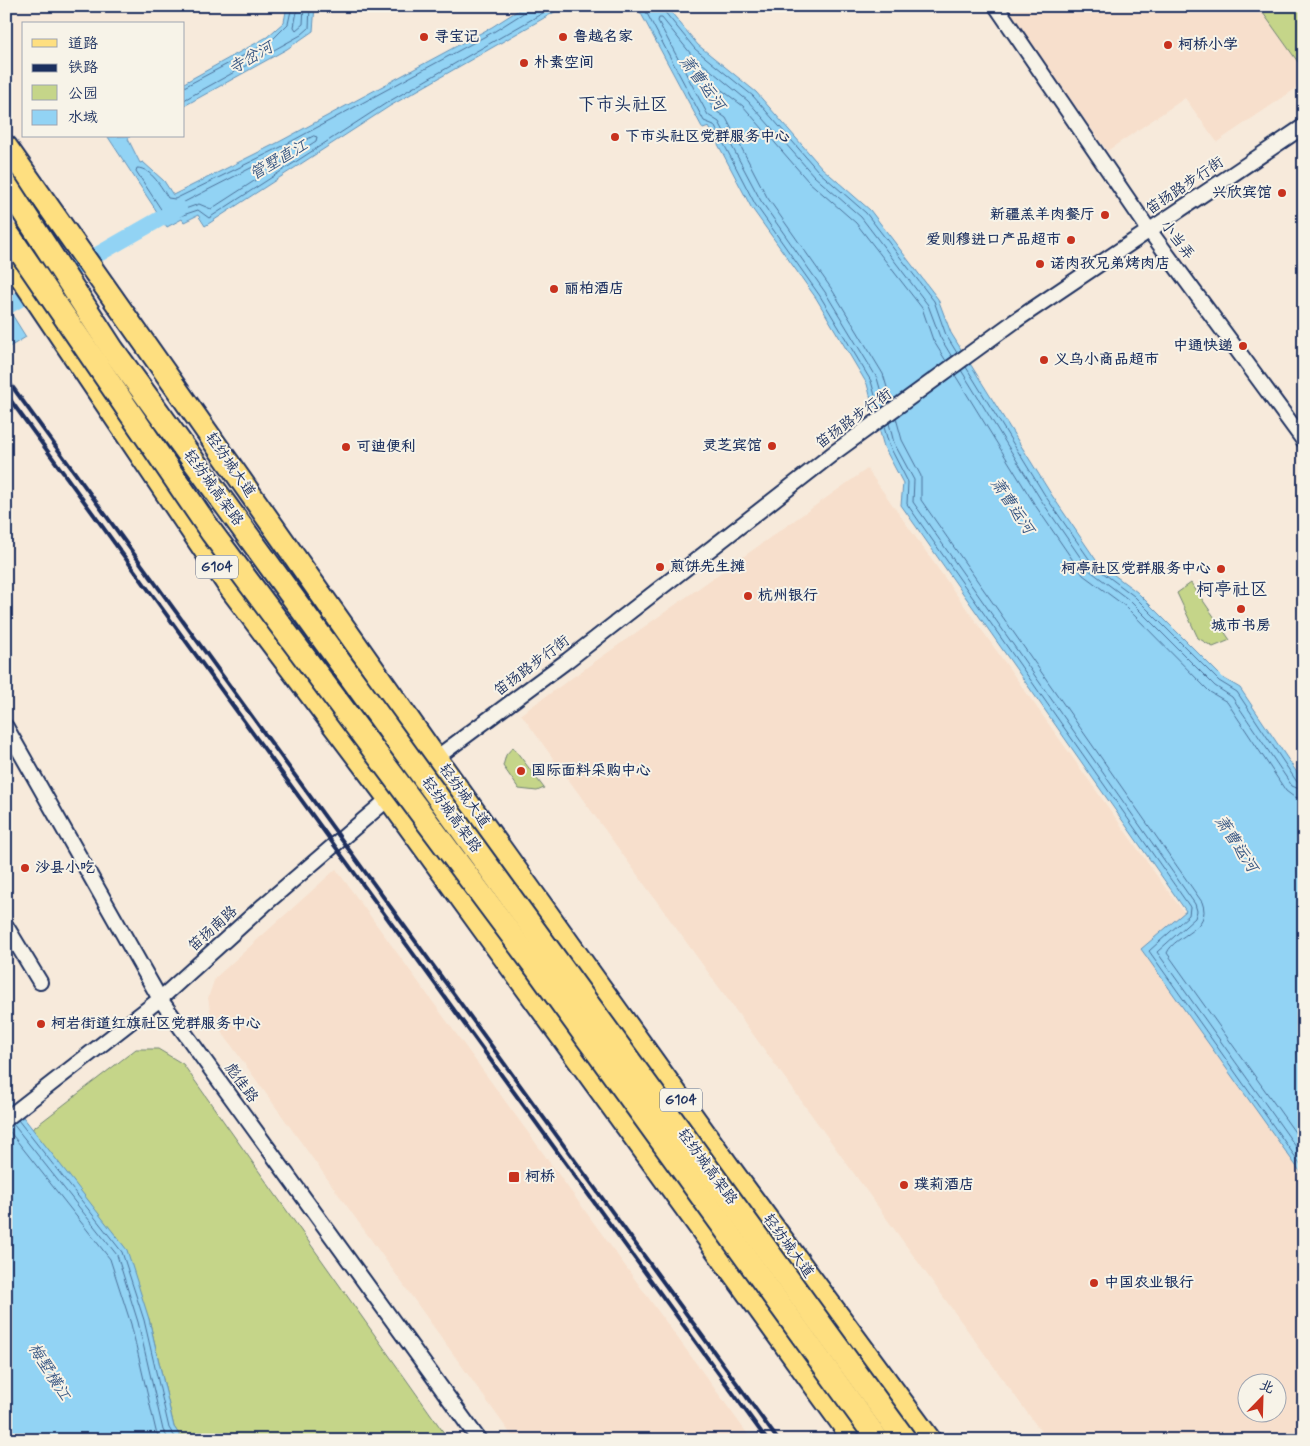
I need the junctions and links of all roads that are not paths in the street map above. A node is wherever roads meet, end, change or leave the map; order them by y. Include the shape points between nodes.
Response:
1 (996, 6) edge
2 (1304, 126) edge
3 (6, 146) edge
4 (6, 185) edge
5 (1149, 230) junction
6 (6, 231) edge
7 (6, 255) edge
8 (1304, 441) edge
9 (6, 727) edge
10 (436, 758) junction
11 (390, 799) junction
12 (6, 926) edge
13 (40, 982) dead end
14 (160, 999) junction
15 (6, 1119) edge
16 (479, 1440) edge
17 (854, 1440) edge
18 (878, 1440) edge
19 (906, 1440) edge
20 (930, 1440) edge

1 - 5 street, 小当弄
2 - 5 street, 笛扬路步行街
3 - 10 main road, 轻纺城大道 / G104
4 - 19 highway, 轻纺城高架路, bridge via 112,350
5 - 8 street, 小当弄
5 - 10 street, 笛扬路步行街 via 1015,321 835,452 568,660
6 - 18 highway, 轻纺城高架路, bridge via 212,533 537,970
7 - 11 main road, G104 via 230,588
9 - 14 street, 彪佳路
10 - 11 street, 笛扬南路
10 - 20 main road, 轻纺城大道 / G104 via 729,1167
11 - 14 street, 笛扬南路 via 264,905
11 - 17 main road, G104
12 - 13 street
14 - 15 street, 笛扬南路
14 - 16 street, 彪佳路

